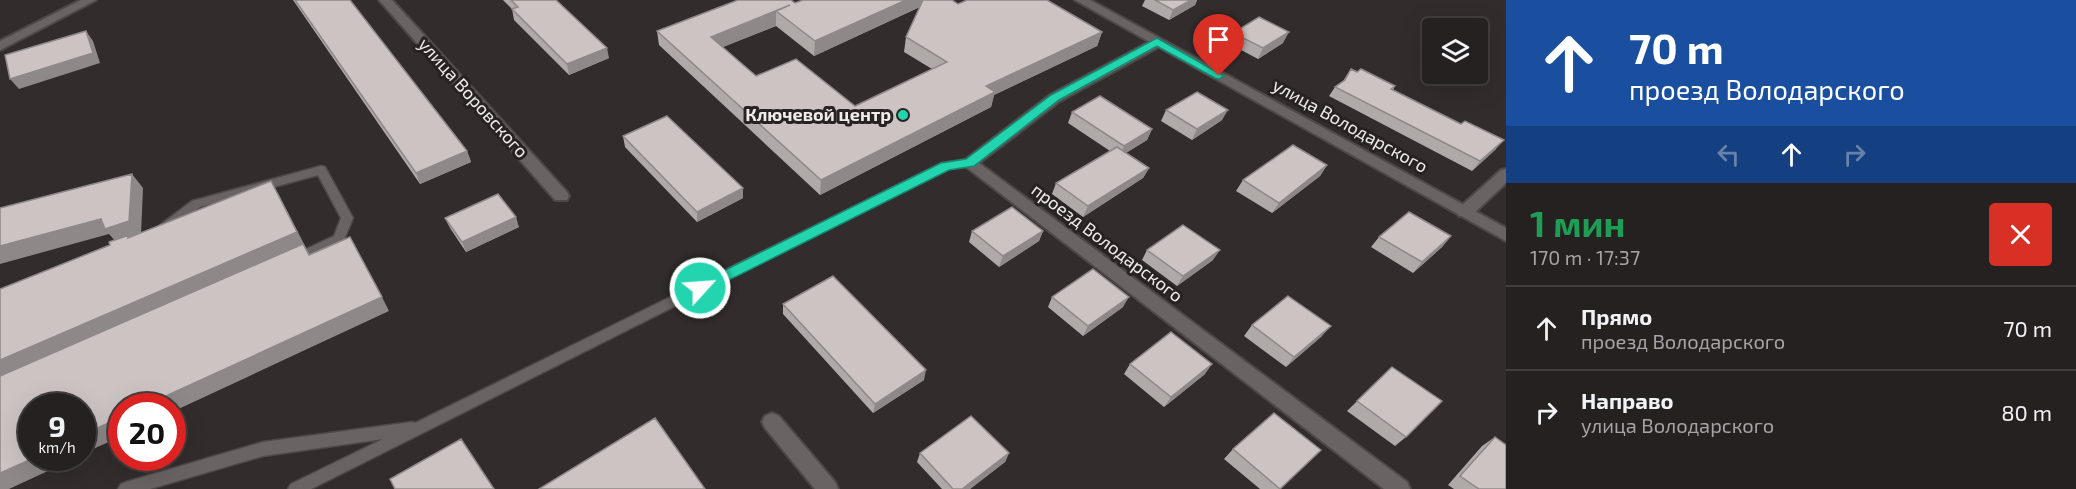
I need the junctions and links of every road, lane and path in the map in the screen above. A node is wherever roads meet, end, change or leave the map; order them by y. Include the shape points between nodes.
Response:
1 (90, 0) edge
2 (385, 0) edge
3 (1081, 0) edge
4 (1157, 42) junction
5 (0, 46) edge
6 (969, 163) junction
7 (1506, 174) edge
8 (561, 196) dead end
9 (1465, 212) junction
10 (1506, 235) edge
11 (148, 238) edge
12 (285, 263) edge
13 (772, 423) dead end
14 (422, 426) junction
15 (126, 489) edge
16 (297, 489) edge
17 (828, 489) edge
18 (1400, 489) edge

1 - 5 street
2 - 8 street, улица Воровского
3 - 4 street, улица Володарского
4 - 6 street via 1055,98
4 - 9 street, улица Володарского
6 - 14 lane via 946,166
6 - 18 street, проезд Володарского
7 - 9 street
9 - 10 street, улица Володарского
11 - 12 lane via 196,204 321,170 347,218 339,239
13 - 17 street
14 - 15 lane via 263,449
14 - 16 lane

